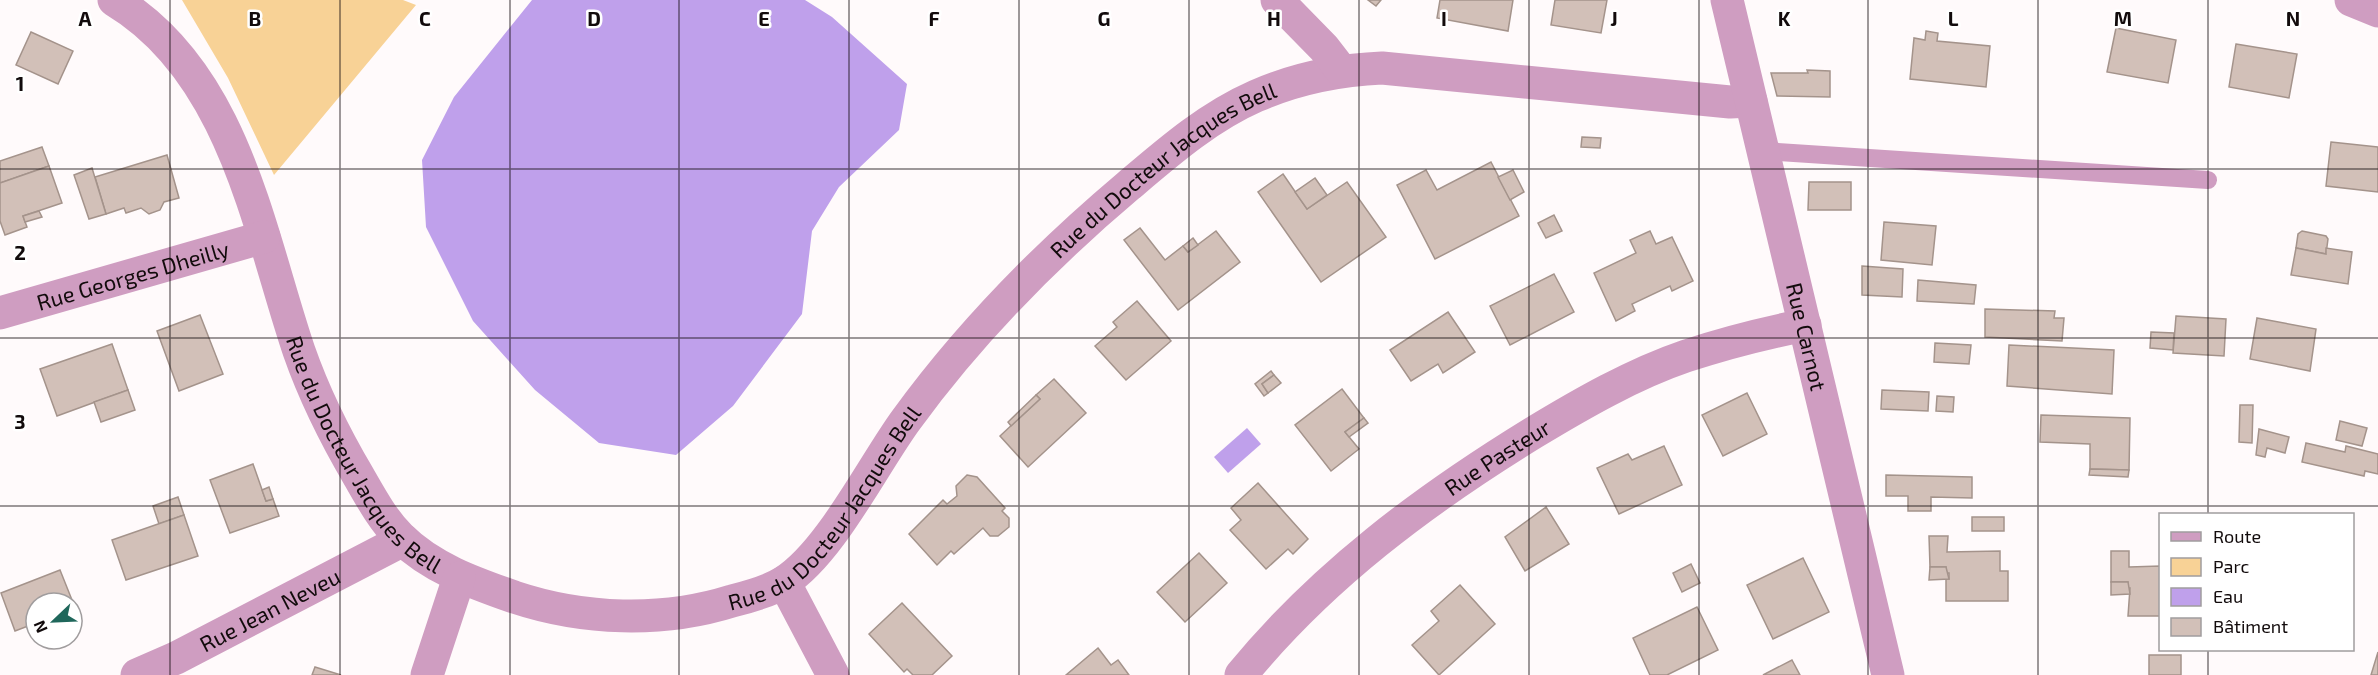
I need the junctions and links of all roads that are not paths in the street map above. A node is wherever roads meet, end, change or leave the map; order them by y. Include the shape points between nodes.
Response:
1 (114, 0) edge
2 (1277, 0) edge
3 (1727, 0) edge
4 (2351, 0) edge
5 (2378, 11) edge
6 (1341, 70) junction
7 (1751, 101) junction
8 (1763, 151) junction
9 (2208, 180) dead end
10 (264, 237) junction
11 (0, 313) edge
12 (1805, 325) junction
13 (403, 540) junction
14 (459, 578) junction
15 (784, 582) junction
16 (137, 675) edge
17 (427, 675) edge
18 (833, 675) edge
19 (1241, 675) edge
20 (1888, 675) edge

1 - 10 street, Rue du Docteur Jacques Bell via 180,57 206,93 229,141
2 - 6 street
3 - 7 street, Rue Carnot
4 - 5 street
6 - 7 street, Rue du Docteur Jacques Bell via 1382,68
6 - 15 street, Rue du Docteur Jacques Bell via 1255,96 1220,115 1179,143 1068,237 1007,297 943,369 823,545
7 - 8 street, Rue Carnot
8 - 9 lane
8 - 12 street, Rue Carnot
10 - 11 street, Rue Georges Dheilly
10 - 13 street, Rue du Docteur Jacques Bell via 300,356 341,447 379,512
12 - 19 street, Rue Pasteur via 1685,356 1563,415 1501,453 1418,508 1344,568 1277,631
12 - 20 street, Rue Carnot
13 - 14 street, Rue du Docteur Jacques Bell
13 - 16 street, Rue Jean Neveu
14 - 15 street, Rue du Docteur Jacques Bell via 544,607 614,616 669,615 730,602
14 - 17 street
15 - 18 street

